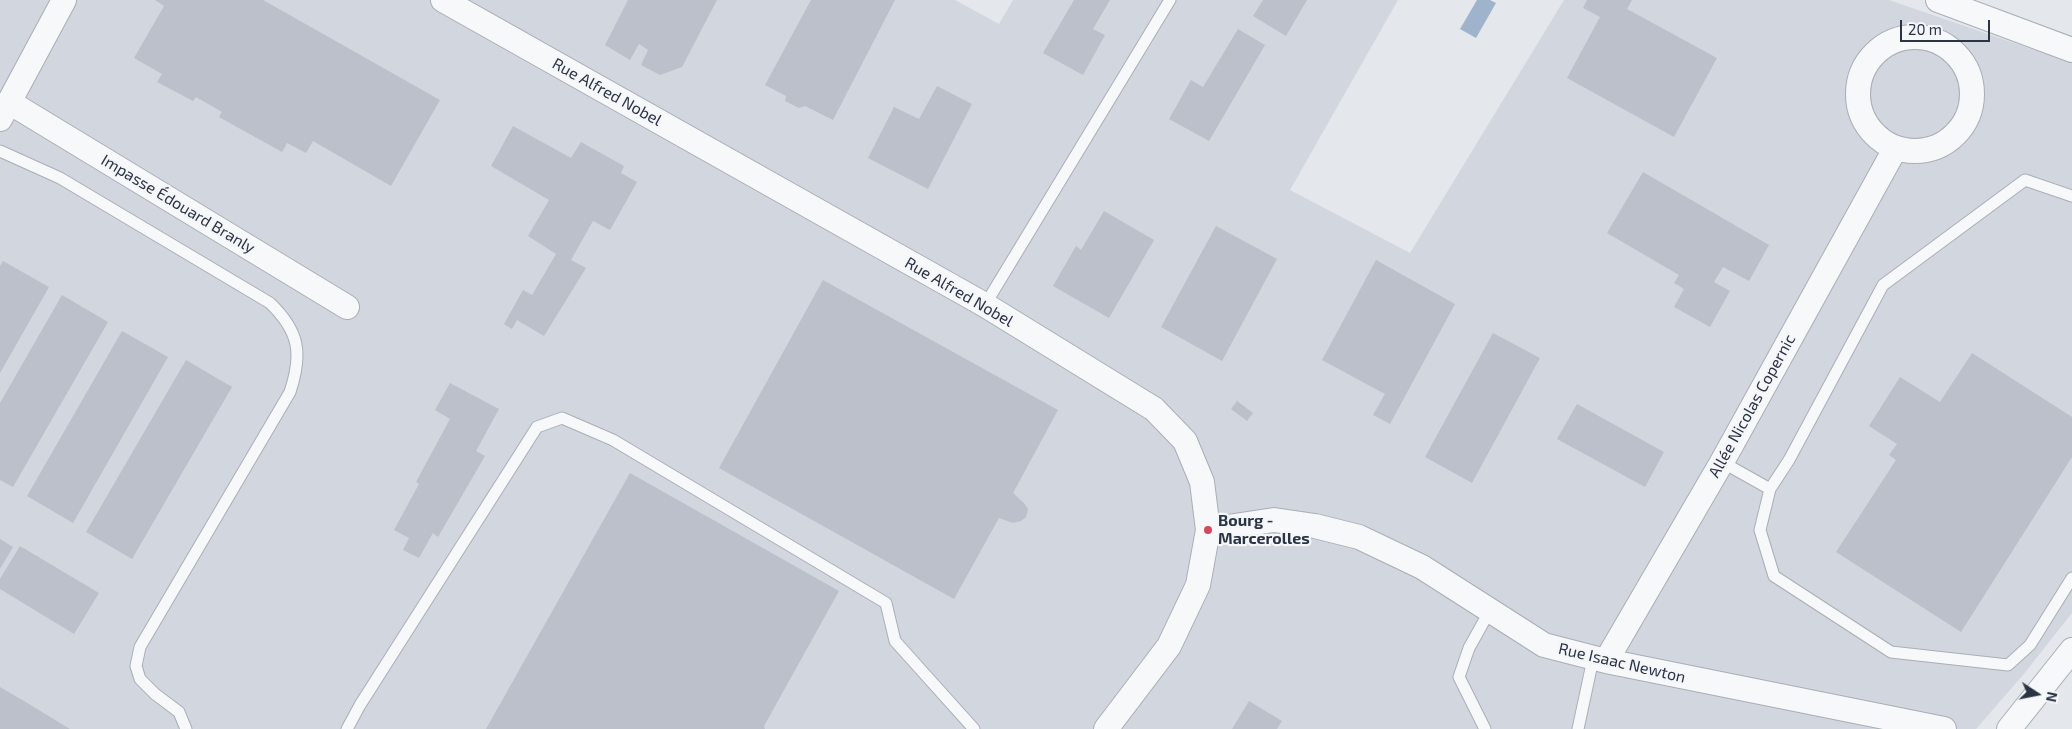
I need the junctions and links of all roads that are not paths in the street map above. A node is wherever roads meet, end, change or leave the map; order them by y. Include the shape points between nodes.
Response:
1 (64, 0) edge
2 (443, 0) edge
3 (1170, 0) edge
4 (1938, 0) edge
5 (2072, 50) edge
6 (5, 111) edge
7 (1895, 149) junction
8 (0, 151) edge
9 (2072, 196) edge
10 (347, 306) dead end
11 (985, 306) junction
12 (1722, 462) junction
13 (1770, 489) junction
14 (1208, 530) junction
15 (2072, 578) edge
16 (1489, 612) junction
17 (2072, 650) edge
18 (1599, 660) junction
19 (186, 729) edge
20 (346, 729) edge
21 (974, 729) edge
22 (1106, 729) edge
23 (1485, 729) edge
24 (1578, 729) edge
25 (1944, 729) edge
26 (2009, 729) edge

1 - 6 street
2 - 11 street, Rue Alfred Nobel
3 - 11 lane
4 - 5 street
6 - 10 street, Impasse Édouard Branly
7 - 7 street via 1931,150 1948,142 1961,130 1969,114 1973,96 1971,78 1963,62 1950,48 1933,39 1914,36 1894,40 1877,51 1864,66 1858,86 1858,105 1866,124 1878,139
7 - 12 street, Allée Nicolas Copernic
8 - 19 lane via 60,178 270,303 285,318 294,334 298,358 290,392 140,647 136,666 140,678 179,712
9 - 13 lane via 2025,180 1884,285
11 - 14 street, Rue Alfred Nobel via 1154,409 1185,441 1202,482
12 - 13 lane
12 - 18 street, Allée Nicolas Copernic
13 - 15 lane via 1760,530 1774,576 1891,652 2008,665 2030,644
14 - 16 street, Rue Isaac Newton via 1274,520 1359,537 1422,567
14 - 22 street, Rue Alfred Nobel via 1198,585 1169,646
16 - 18 street, Rue Isaac Newton via 1544,645
16 - 23 lane via 1469,648 1459,677
17 - 26 street
18 - 24 lane
18 - 25 street, Rue Isaac Newton
20 - 21 lane via 537,427 562,418 613,440 886,603 895,641

